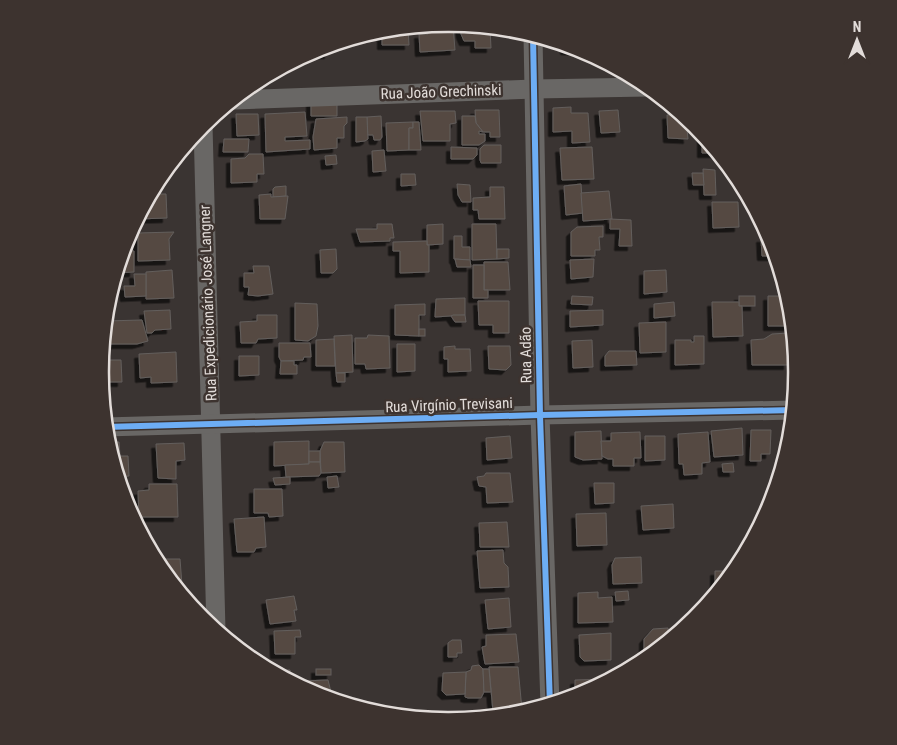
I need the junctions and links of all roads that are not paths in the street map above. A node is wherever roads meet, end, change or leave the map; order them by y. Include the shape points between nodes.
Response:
1 (533, 43) edge
2 (633, 87) edge
3 (534, 89) junction
4 (247, 100) edge
5 (203, 137) edge
6 (787, 410) edge
7 (540, 415) junction
8 (211, 424) junction
9 (113, 427) edge
10 (216, 620) edge
11 (550, 697) edge

1 - 3 street, Rua Adão
2 - 3 street, Rua João Grechinski
3 - 4 street, Rua João Grechinski
3 - 7 street, Rua Adão
5 - 8 street, Rua Expedicionário José Langner
6 - 7 street, Rua Virgínio Trevisani
7 - 8 street, Rua Virgínio Trevisani
7 - 11 street, Rua Adão
8 - 9 street, Rua Virgínio Trevisani
8 - 10 street, Rua Expedicionário José Langner

